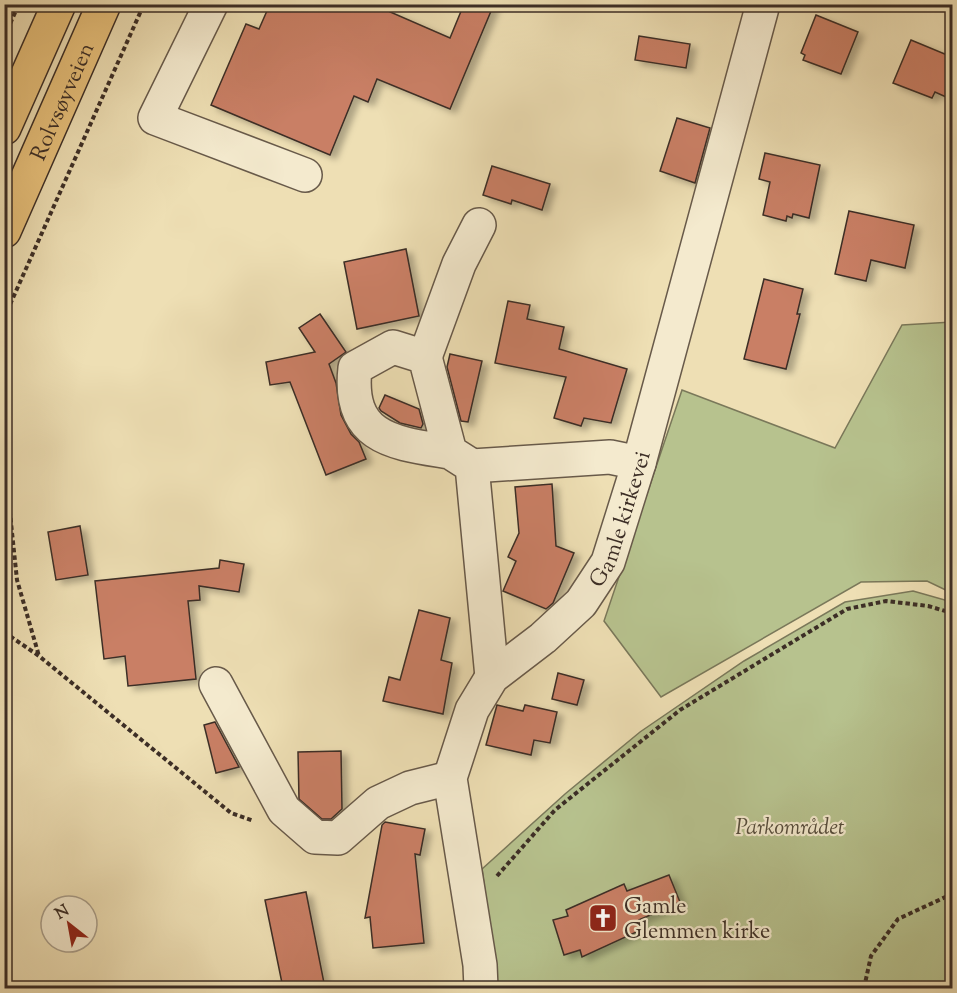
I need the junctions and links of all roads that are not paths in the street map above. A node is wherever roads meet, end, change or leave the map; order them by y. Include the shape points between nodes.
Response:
1 (59, 4) edge
2 (104, 4) edge
3 (211, 4) edge
4 (763, 4) edge
5 (4, 128) edge
6 (305, 175) dead end
7 (479, 225) dead end
8 (4, 231) edge
9 (425, 357) junction
10 (461, 459) junction
11 (639, 463) junction
12 (492, 677) junction
13 (216, 684) dead end
14 (450, 778) junction
15 (481, 988) edge

1 - 5 main road, Rolvsøyveien
2 - 8 main road, Rolvsøyveien
3 - 6 street via 155,118
4 - 11 street, Gamle kirkevei
7 - 9 street via 459,264
9 - 10 street
9 - 10 street via 393,347 356,368 353,387 365,425 392,442
10 - 11 street via 610,457
10 - 12 street
11 - 12 street, Gamle kirkevei via 608,562 581,603
12 - 14 street, Gamle kirkevei via 472,710
13 - 14 street via 284,810 315,837 338,838 378,803 410,788
14 - 15 street, Gamle kirkevei

